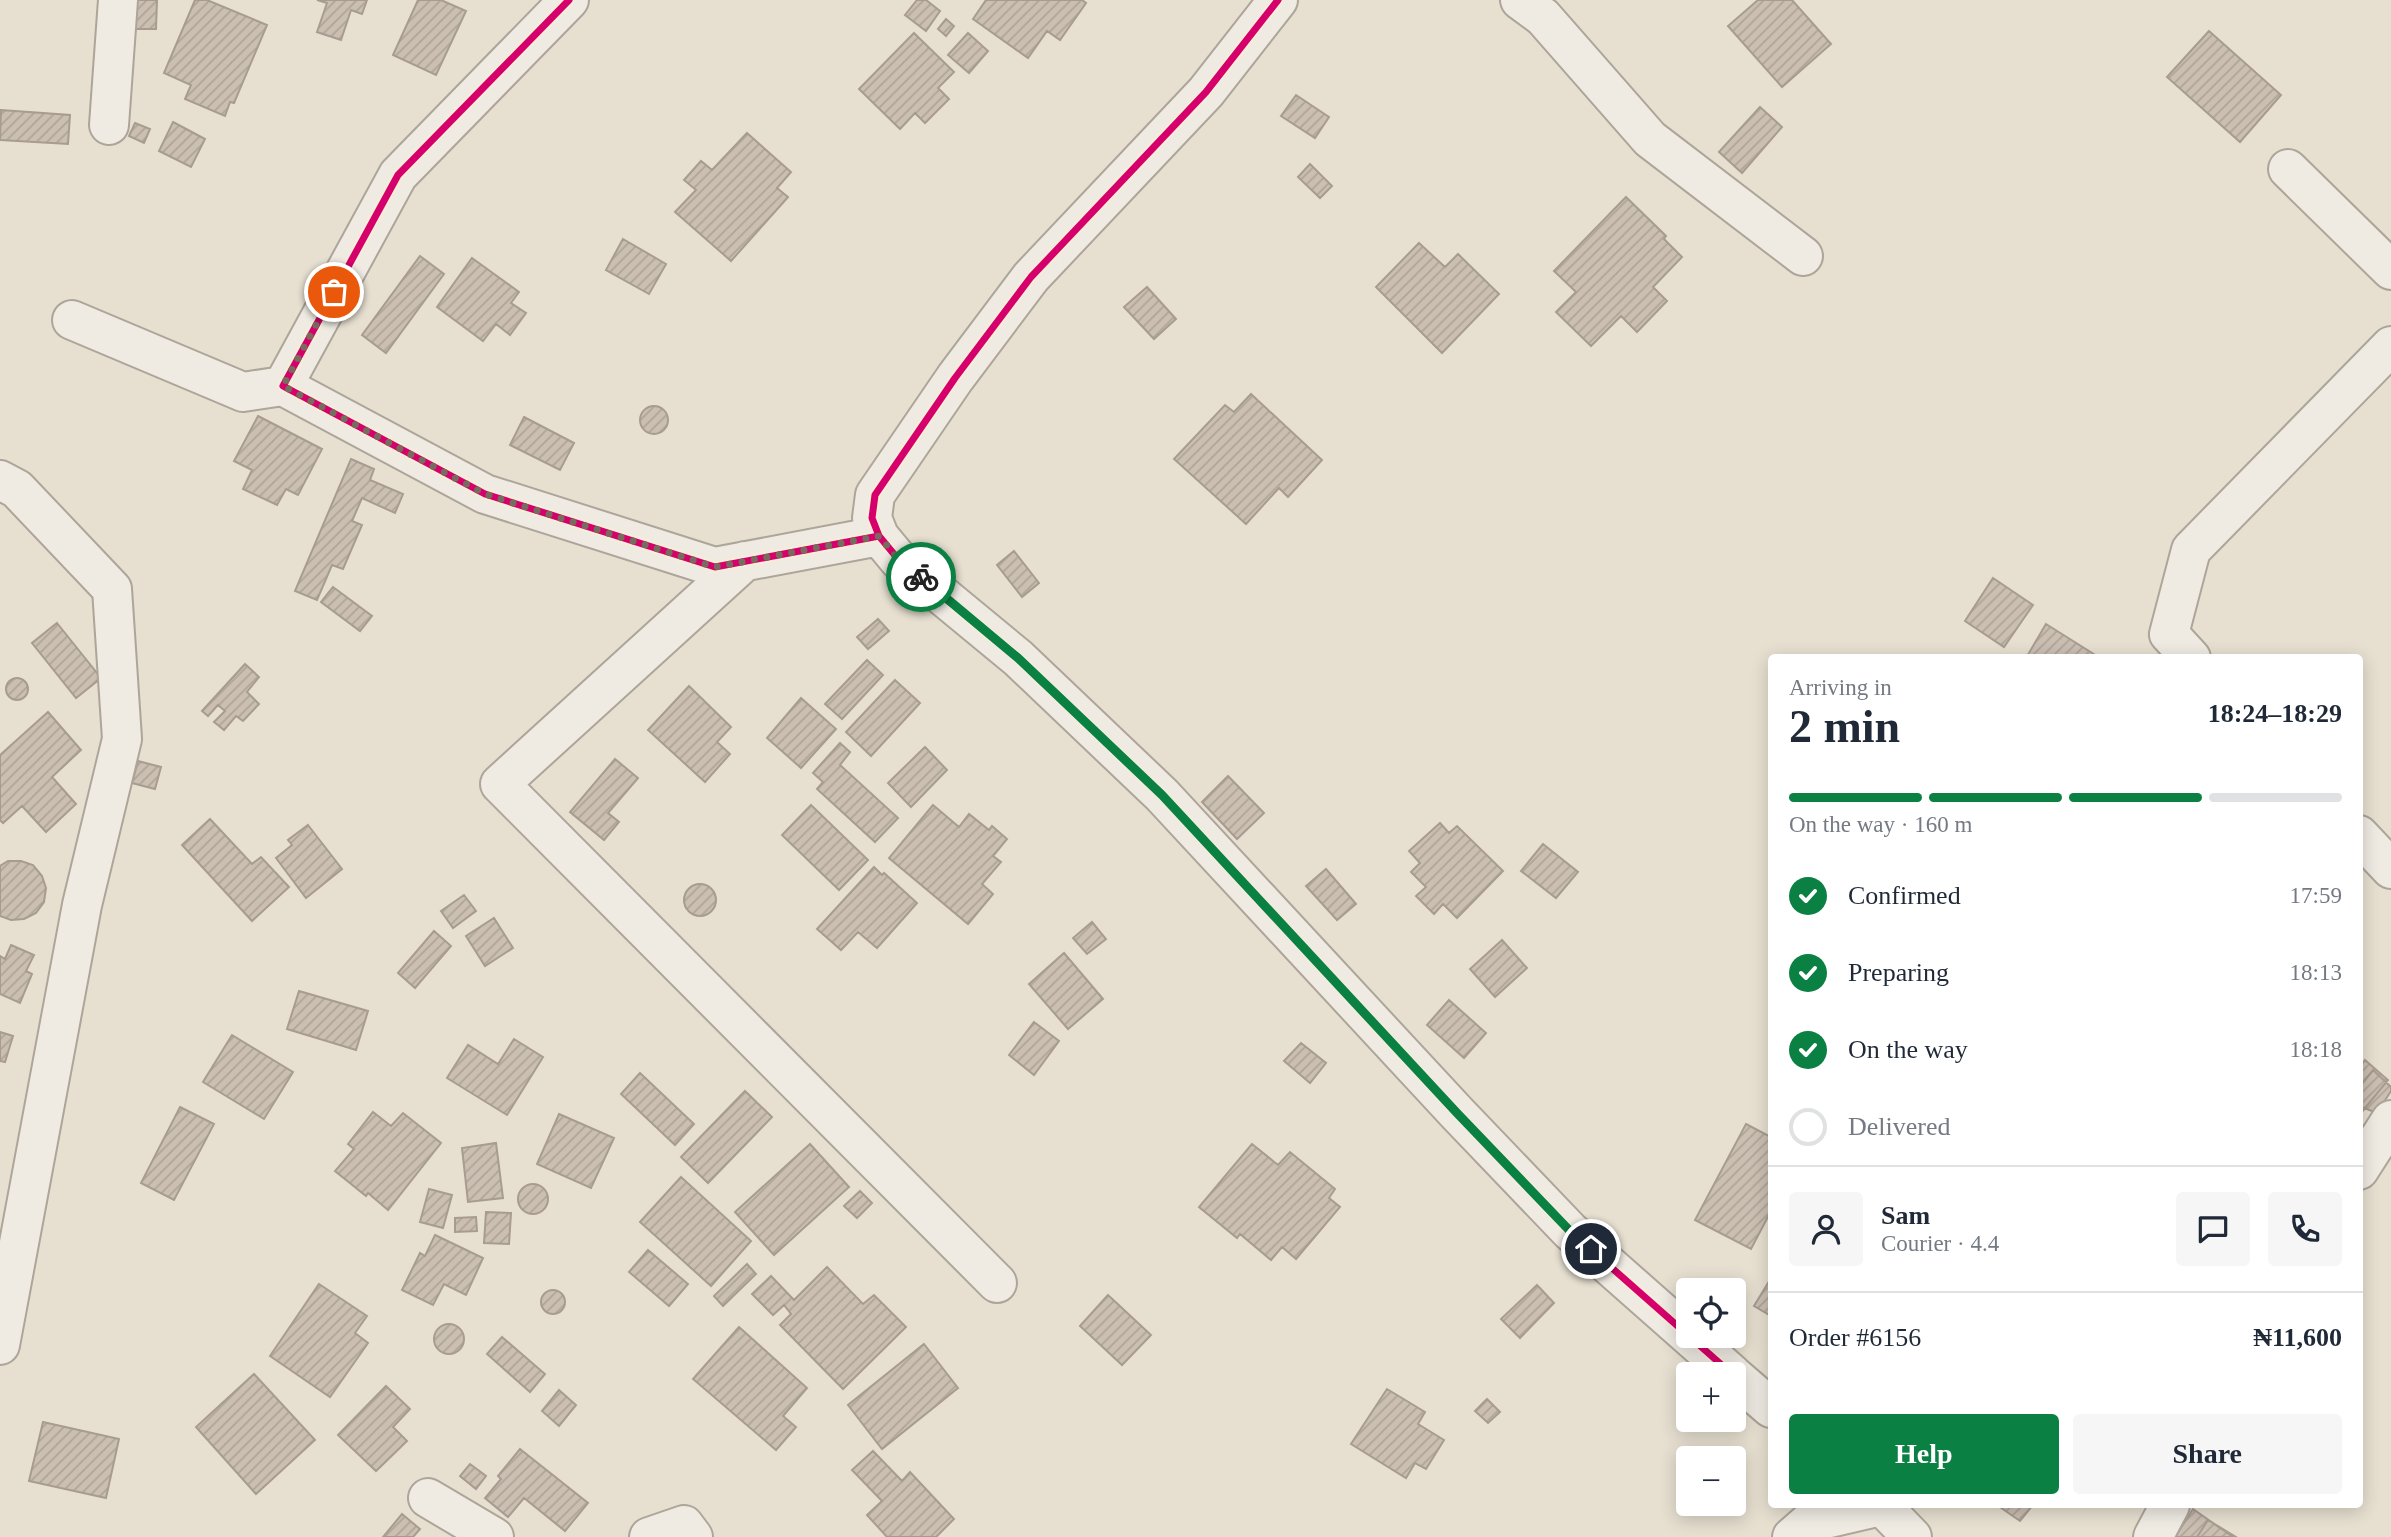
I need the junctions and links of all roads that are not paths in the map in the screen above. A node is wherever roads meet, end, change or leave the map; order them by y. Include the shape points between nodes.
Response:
1 (118, 0) edge
2 (569, 0) edge
3 (1278, 0) edge
4 (1520, 0) edge
5 (109, 125) dead end
6 (2288, 169) dead end
7 (1803, 256) dead end
8 (2391, 270) edge
9 (72, 320) dead end
10 (2391, 346) edge
11 (283, 386) junction
12 (0, 481) edge
13 (879, 536) junction
14 (745, 561) junction
15 (2187, 654) edge
16 (2363, 839) edge
17 (2391, 869) edge
18 (2391, 1120) edge
19 (2363, 1164) edge
20 (997, 1283) dead end
21 (0, 1345) edge
22 (1718, 1362) edge
23 (1746, 1386) edge
24 (1768, 1405) edge
25 (428, 1498) dead end
26 (1869, 1508) edge
27 (1884, 1508) edge
28 (2168, 1508) edge
29 (494, 1537) edge
30 (649, 1537) edge
31 (693, 1537) edge
32 (1792, 1537) edge
33 (1912, 1537) edge
34 (2153, 1537) edge

1 - 5 street
2 - 11 street via 398,175
3 - 13 street via 1206,92 1031,278 962,368 875,495 872,518
4 - 7 street via 1543,17 1650,139
6 - 8 street
9 - 11 street via 243,392
10 - 15 street via 2191,550 2169,634
11 - 14 street via 485,494 715,567
12 - 21 street via 18,489 112,589 121,739 82,905
13 - 14 street
13 - 22 street via 898,559 1018,658 1162,795 1570,1231
14 - 20 street via 500,784
16 - 17 street
18 - 19 street
23 - 24 street
25 - 29 street
26 - 32 street via 1808,1523
27 - 33 street
28 - 34 street
30 - 31 street via 684,1525

